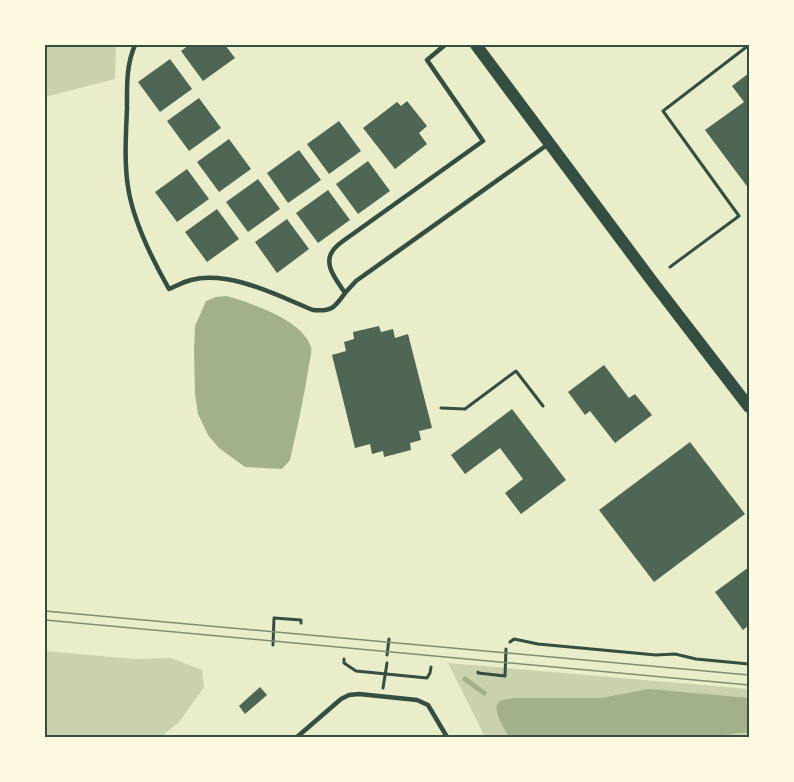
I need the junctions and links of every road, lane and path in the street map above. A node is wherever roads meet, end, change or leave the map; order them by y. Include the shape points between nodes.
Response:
1 (135, 45) edge
2 (445, 45) edge
3 (476, 45) edge
4 (749, 45) edge
5 (550, 144) junction
6 (670, 267) dead end
7 (345, 293) junction
8 (543, 406) dead end
9 (749, 407) edge
10 (441, 408) dead end
11 (301, 623) dead end
12 (389, 639) dead end
13 (510, 642) dead end
14 (273, 645) dead end
15 (506, 649) dead end
16 (387, 656) dead end
17 (344, 659) dead end
18 (387, 663) dead end
19 (749, 664) edge
20 (431, 667) dead end
21 (477, 672) dead end
22 (385, 675) junction
23 (297, 737) edge
24 (447, 737) edge

1 - 7 lane via 128,78 128,185 152,260 169,289 192,280 235,281 323,311 335,307
2 - 7 lane via 427,60 483,141 332,250 330,266
3 - 5 main road
4 - 6 path via 663,111 739,216
5 - 7 lane via 356,281
5 - 9 main road
8 - 10 path via 516,371 465,409
11 - 14 path via 274,618
12 - 16 path
13 - 19 path via 514,639
15 - 21 path via 505,676
17 - 22 path via 356,671
18 - 22 path
20 - 22 path via 427,678
23 - 24 lane via 341,699 359,694 417,700 428,705

